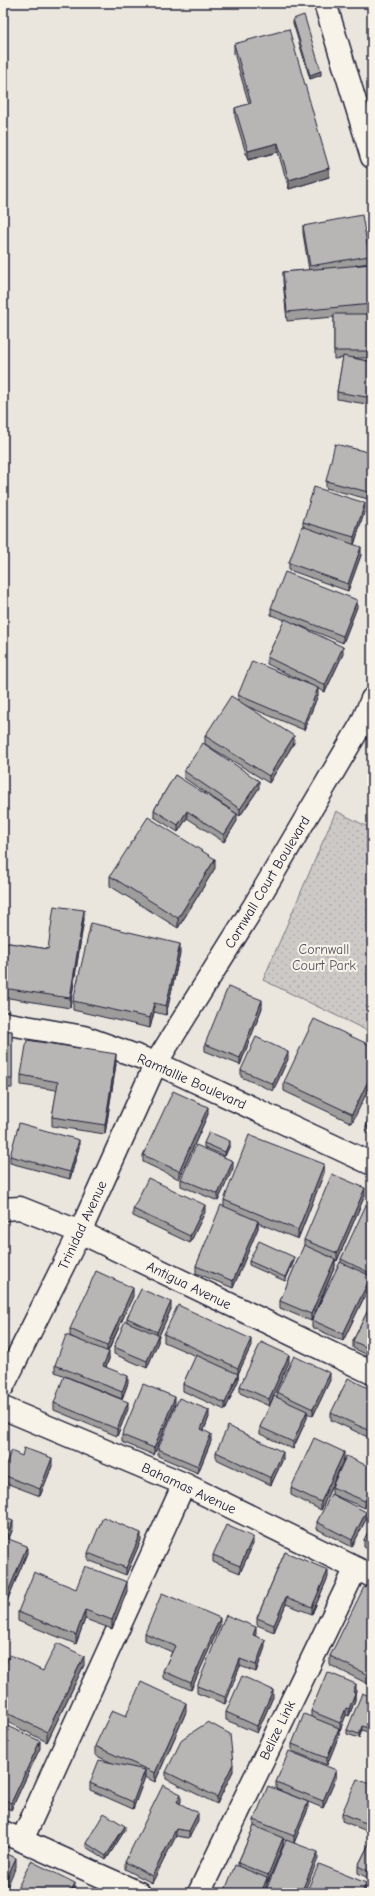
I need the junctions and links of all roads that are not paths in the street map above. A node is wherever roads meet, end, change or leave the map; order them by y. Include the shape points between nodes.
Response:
1 (325, 3) edge
2 (372, 157) edge
3 (372, 699) edge
4 (3, 1024) edge
5 (156, 1063) junction
6 (372, 1164) edge
7 (3, 1209) edge
8 (80, 1232) junction
9 (372, 1373) edge
10 (3, 1386) edge
11 (3, 1408) edge
12 (184, 1484) junction
13 (364, 1572) edge
14 (12, 1836) edge
15 (139, 1893) edge
16 (199, 1893) edge

1 - 2 street
3 - 5 street, Cornwall Court Boulevard via 362,723 254,906
4 - 5 street, Ramtallie Boulevard via 84,1037
5 - 6 street, Ramtallie Boulevard
5 - 8 street, Trinidad Avenue
7 - 8 street, Antigua Avenue via 20,1208
8 - 9 street, Antigua Avenue
8 - 10 street, Trinidad Avenue
11 - 12 street, Bahamas Avenue
12 - 13 street, Bahamas Avenue
12 - 14 street
13 - 16 street, Belize Link
14 - 15 street

